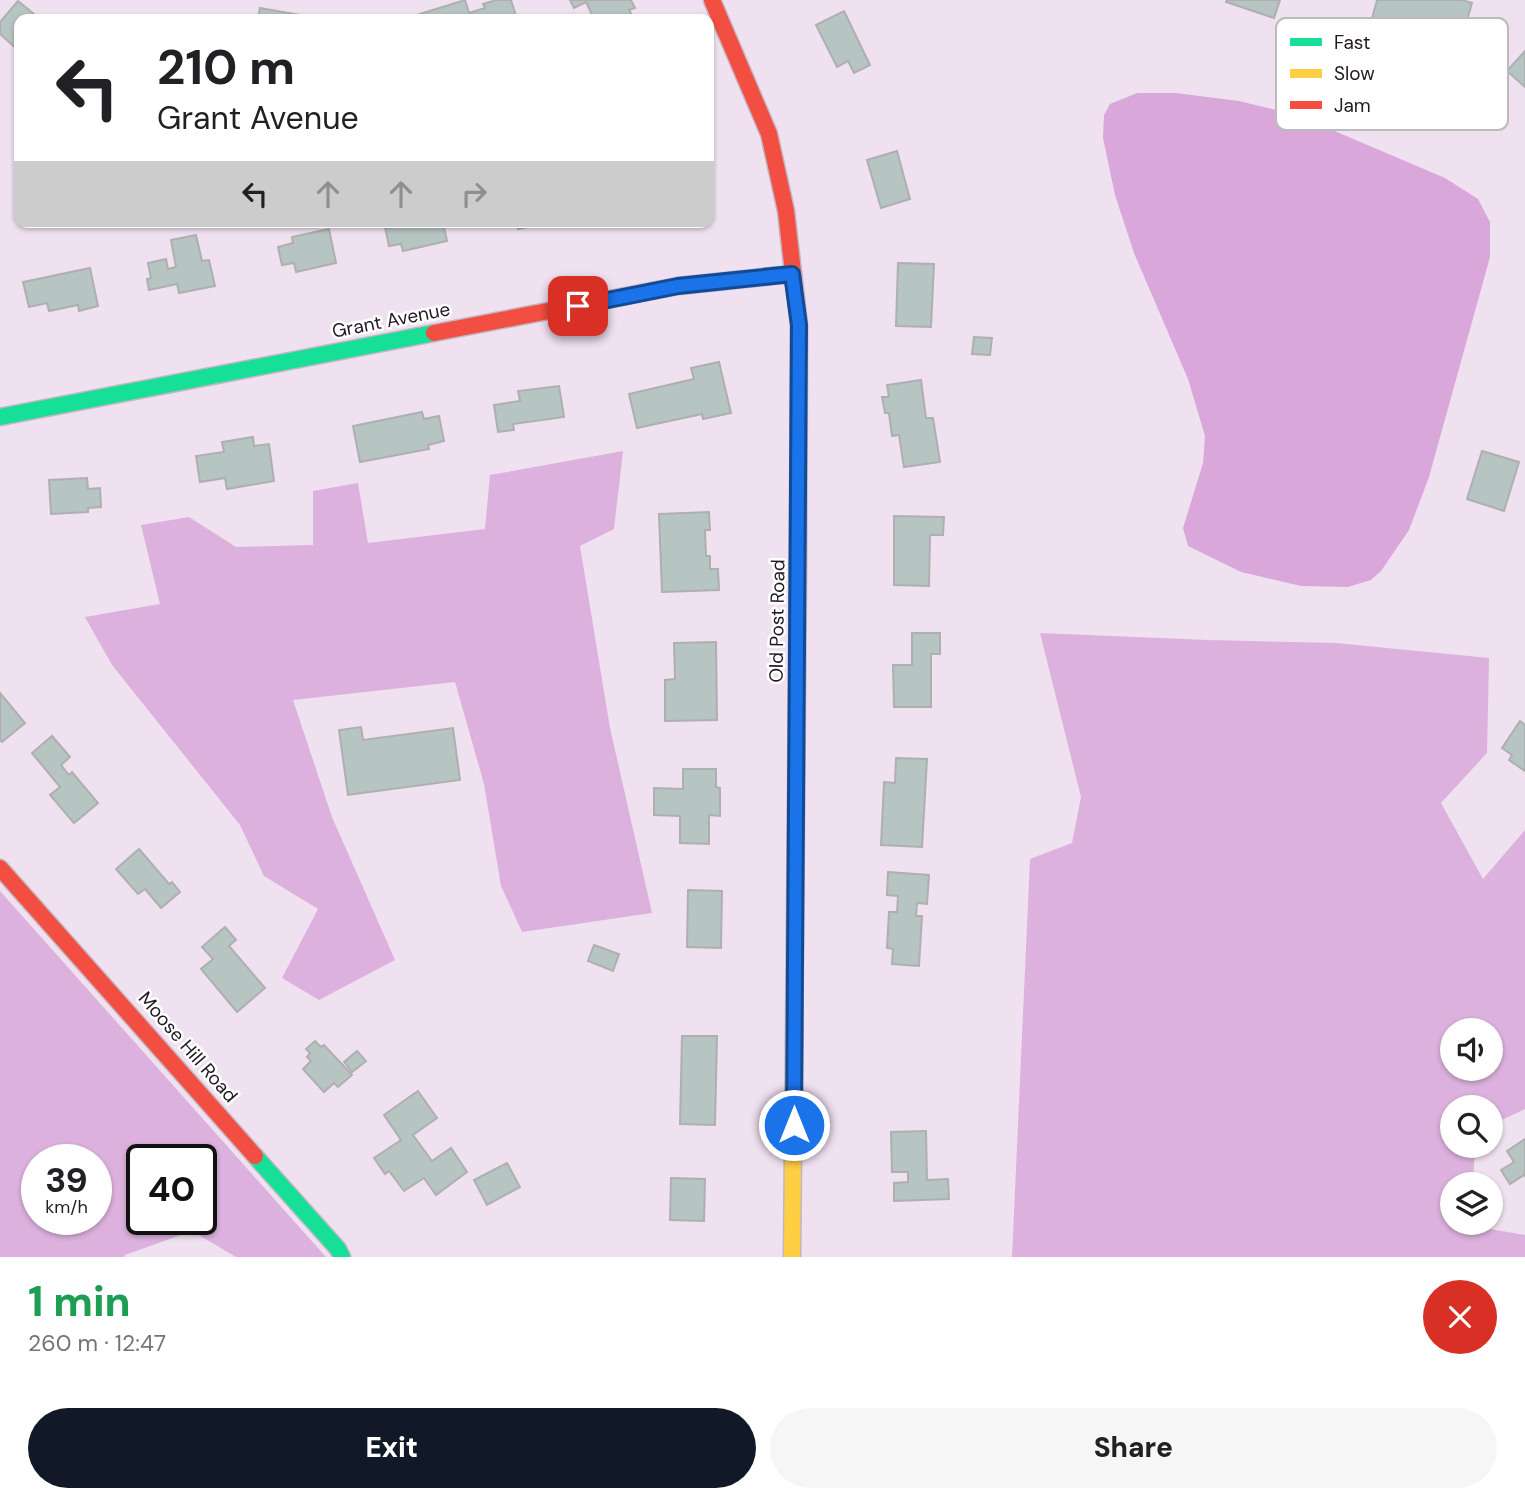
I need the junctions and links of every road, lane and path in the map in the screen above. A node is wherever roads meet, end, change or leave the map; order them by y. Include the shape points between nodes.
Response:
1 (712, 0) edge
2 (792, 274) junction
3 (0, 417) edge
4 (0, 868) edge
5 (342, 1257) edge
6 (792, 1257) edge

1 - 2 street, Old Post Road via 769,134 786,211
2 - 3 street, Grant Avenue via 678,286
2 - 6 street, Old Post Road via 799,325
4 - 5 street, Moose Hill Road

